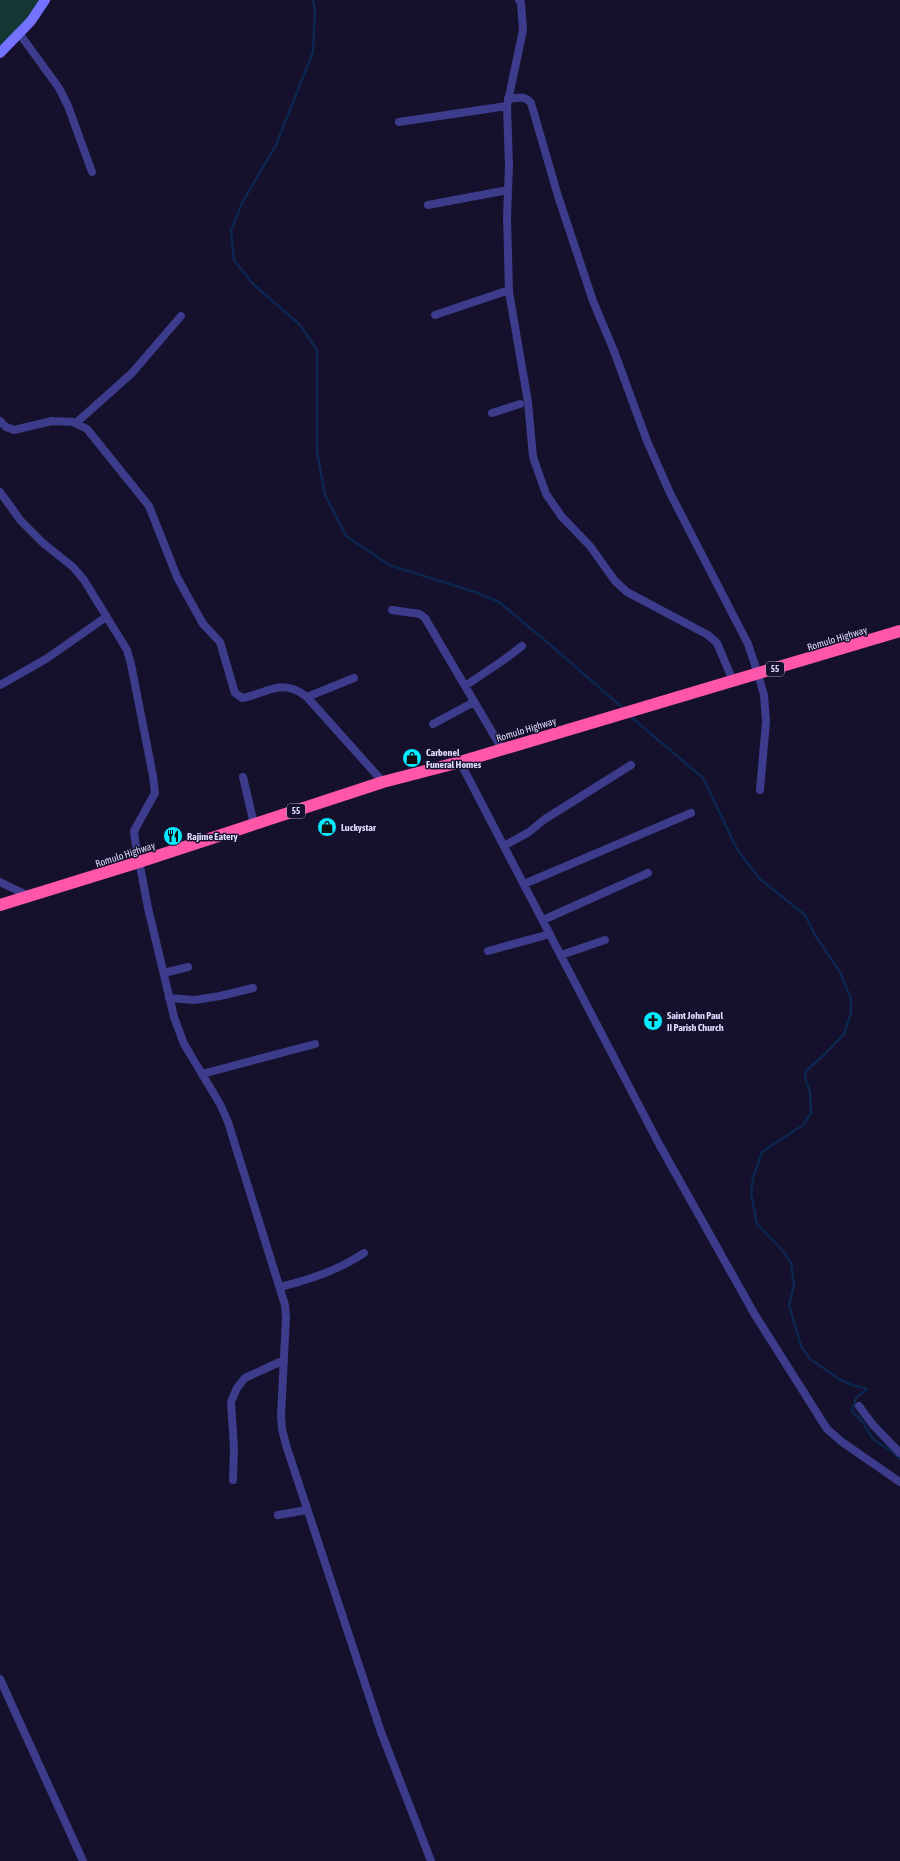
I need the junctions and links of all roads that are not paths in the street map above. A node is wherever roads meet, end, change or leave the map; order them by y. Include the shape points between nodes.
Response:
1 (45, 0) edge
2 (519, 0) edge
3 (19, 34) junction
4 (0, 53) edge
5 (507, 103) junction
6 (399, 122) dead end
7 (92, 172) dead end
8 (508, 190) junction
9 (428, 205) dead end
10 (509, 290) junction
11 (435, 315) dead end
12 (181, 316) dead end
13 (524, 403) junction
14 (492, 412) dead end
15 (0, 421) edge
16 (76, 423) junction
17 (0, 492) edge
18 (392, 610) dead end
19 (106, 617) junction
20 (900, 631) edge
21 (522, 646) dead end
22 (758, 674) junction
23 (354, 678) dead end
24 (733, 681) junction
25 (0, 684) edge
26 (465, 686) junction
27 (307, 697) junction
28 (474, 702) junction
29 (433, 724) dead end
30 (502, 749) junction
31 (460, 762) junction
32 (631, 765) dead end
33 (243, 777) dead end
34 (383, 782) junction
35 (760, 790) dead end
36 (691, 813) dead end
37 (254, 824) junction
38 (504, 846) junction
39 (139, 862) junction
40 (648, 873) dead end
41 (0, 882) edge
42 (524, 884) junction
43 (29, 896) junction
44 (0, 905) edge
45 (543, 920) junction
46 (550, 934) junction
47 (605, 940) dead end
48 (488, 950) dead end
49 (561, 955) junction
50 (188, 967) dead end
51 (164, 973) junction
52 (253, 988) dead end
53 (170, 998) junction
54 (315, 1044) dead end
55 (202, 1074) junction
56 (364, 1253) dead end
57 (280, 1287) junction
58 (284, 1360) junction
59 (859, 1406) dead end
60 (900, 1453) edge
61 (233, 1480) dead end
62 (900, 1482) edge
63 (307, 1510) junction
64 (278, 1515) dead end
65 (0, 1678) edge
66 (84, 1861) edge
67 (431, 1861) edge

1 - 3 street
2 - 5 street via 523,30
3 - 4 street
3 - 7 street via 59,88
5 - 6 street
5 - 8 street
5 - 22 street via 524,98 528,98 531,103 590,294 647,441 670,493 748,644
8 - 9 street
8 - 10 street
10 - 11 street
10 - 13 street
12 - 16 street via 132,373
13 - 14 street
13 - 24 street via 533,457 546,494 562,517 590,546 615,581 627,592 708,635 717,643
15 - 16 street via 14,430 52,421
16 - 27 street via 96,440 148,506 178,577 203,624 220,642 235,693 246,698 281,687 290,687
17 - 19 street via 21,521 84,580
18 - 26 street via 420,614 425,618
19 - 25 street via 46,659
19 - 39 street via 127,650 154,776 155,793 134,831
20 - 22 highway, Romulo Highway / 55
21 - 26 street
22 - 24 highway, Romulo Highway / 55
22 - 35 street via 764,695 766,722
23 - 27 street
24 - 30 highway, Romulo Highway / 55
26 - 28 street
27 - 34 street
28 - 29 street
28 - 30 street
30 - 31 highway, Romulo Highway / 55
31 - 34 highway, Romulo Highway / 55
31 - 38 street
32 - 38 street
33 - 37 street
34 - 37 highway, Romulo Highway / 55
36 - 42 street
37 - 39 highway, Romulo Highway / 55
38 - 42 street
39 - 43 highway, Romulo Highway / 55
39 - 51 street
40 - 45 street
41 - 43 street
42 - 45 street
43 - 44 highway, Romulo Highway / 55
45 - 46 street
46 - 48 street
46 - 49 street
47 - 49 street
49 - 62 street via 663,1151 755,1315 818,1416 827,1429 842,1442
50 - 51 street
51 - 53 street
52 - 53 street via 195,1000
53 - 55 street via 179,1033
54 - 55 street
55 - 57 street via 228,1122
56 - 57 street via 350,1263
57 - 58 street via 286,1312
58 - 61 street via 245,1378 231,1402
58 - 63 street via 282,1429
59 - 60 street
63 - 64 street
63 - 67 street via 381,1732
65 - 66 street

